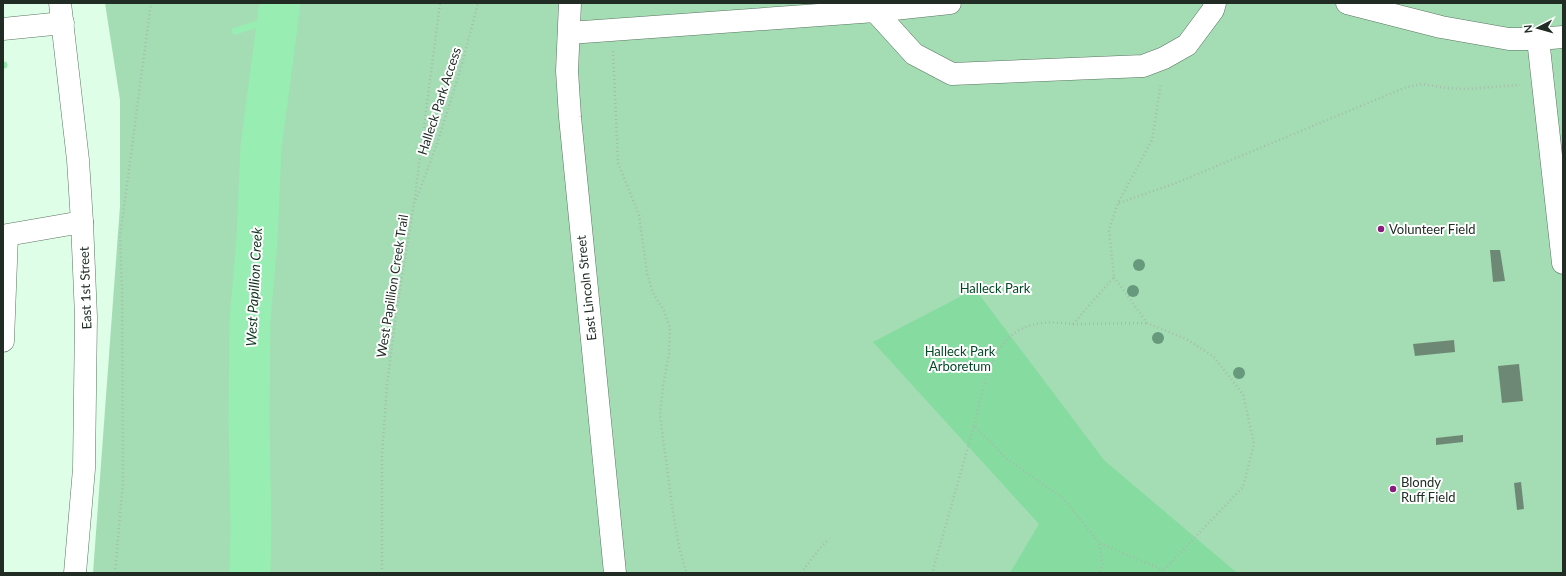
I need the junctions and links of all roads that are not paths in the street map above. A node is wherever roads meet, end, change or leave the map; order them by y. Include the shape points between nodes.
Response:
1 (570, 3) edge
2 (1215, 3) edge
3 (1347, 3) edge
4 (938, 4) edge
5 (875, 11) junction
6 (62, 13) edge
7 (3, 29) edge
8 (569, 33) junction
9 (1563, 37) edge
10 (1538, 39) junction
11 (82, 222) junction
12 (1563, 263) edge
13 (3, 341) edge
14 (75, 573) edge
15 (615, 573) edge

1 - 8 street, East Lincoln Street
2 - 5 street via 1213,10 1187,45 1143,66 952,74 914,54
3 - 10 street via 1441,27 1509,39
4 - 5 street
5 - 8 street
6 - 7 street
6 - 11 street, East 1st Street
8 - 15 street, East Lincoln Street via 567,71 570,117
9 - 10 street
10 - 12 street
11 - 13 street via 7,235
11 - 14 street, East 1st Street via 86,317 84,461

